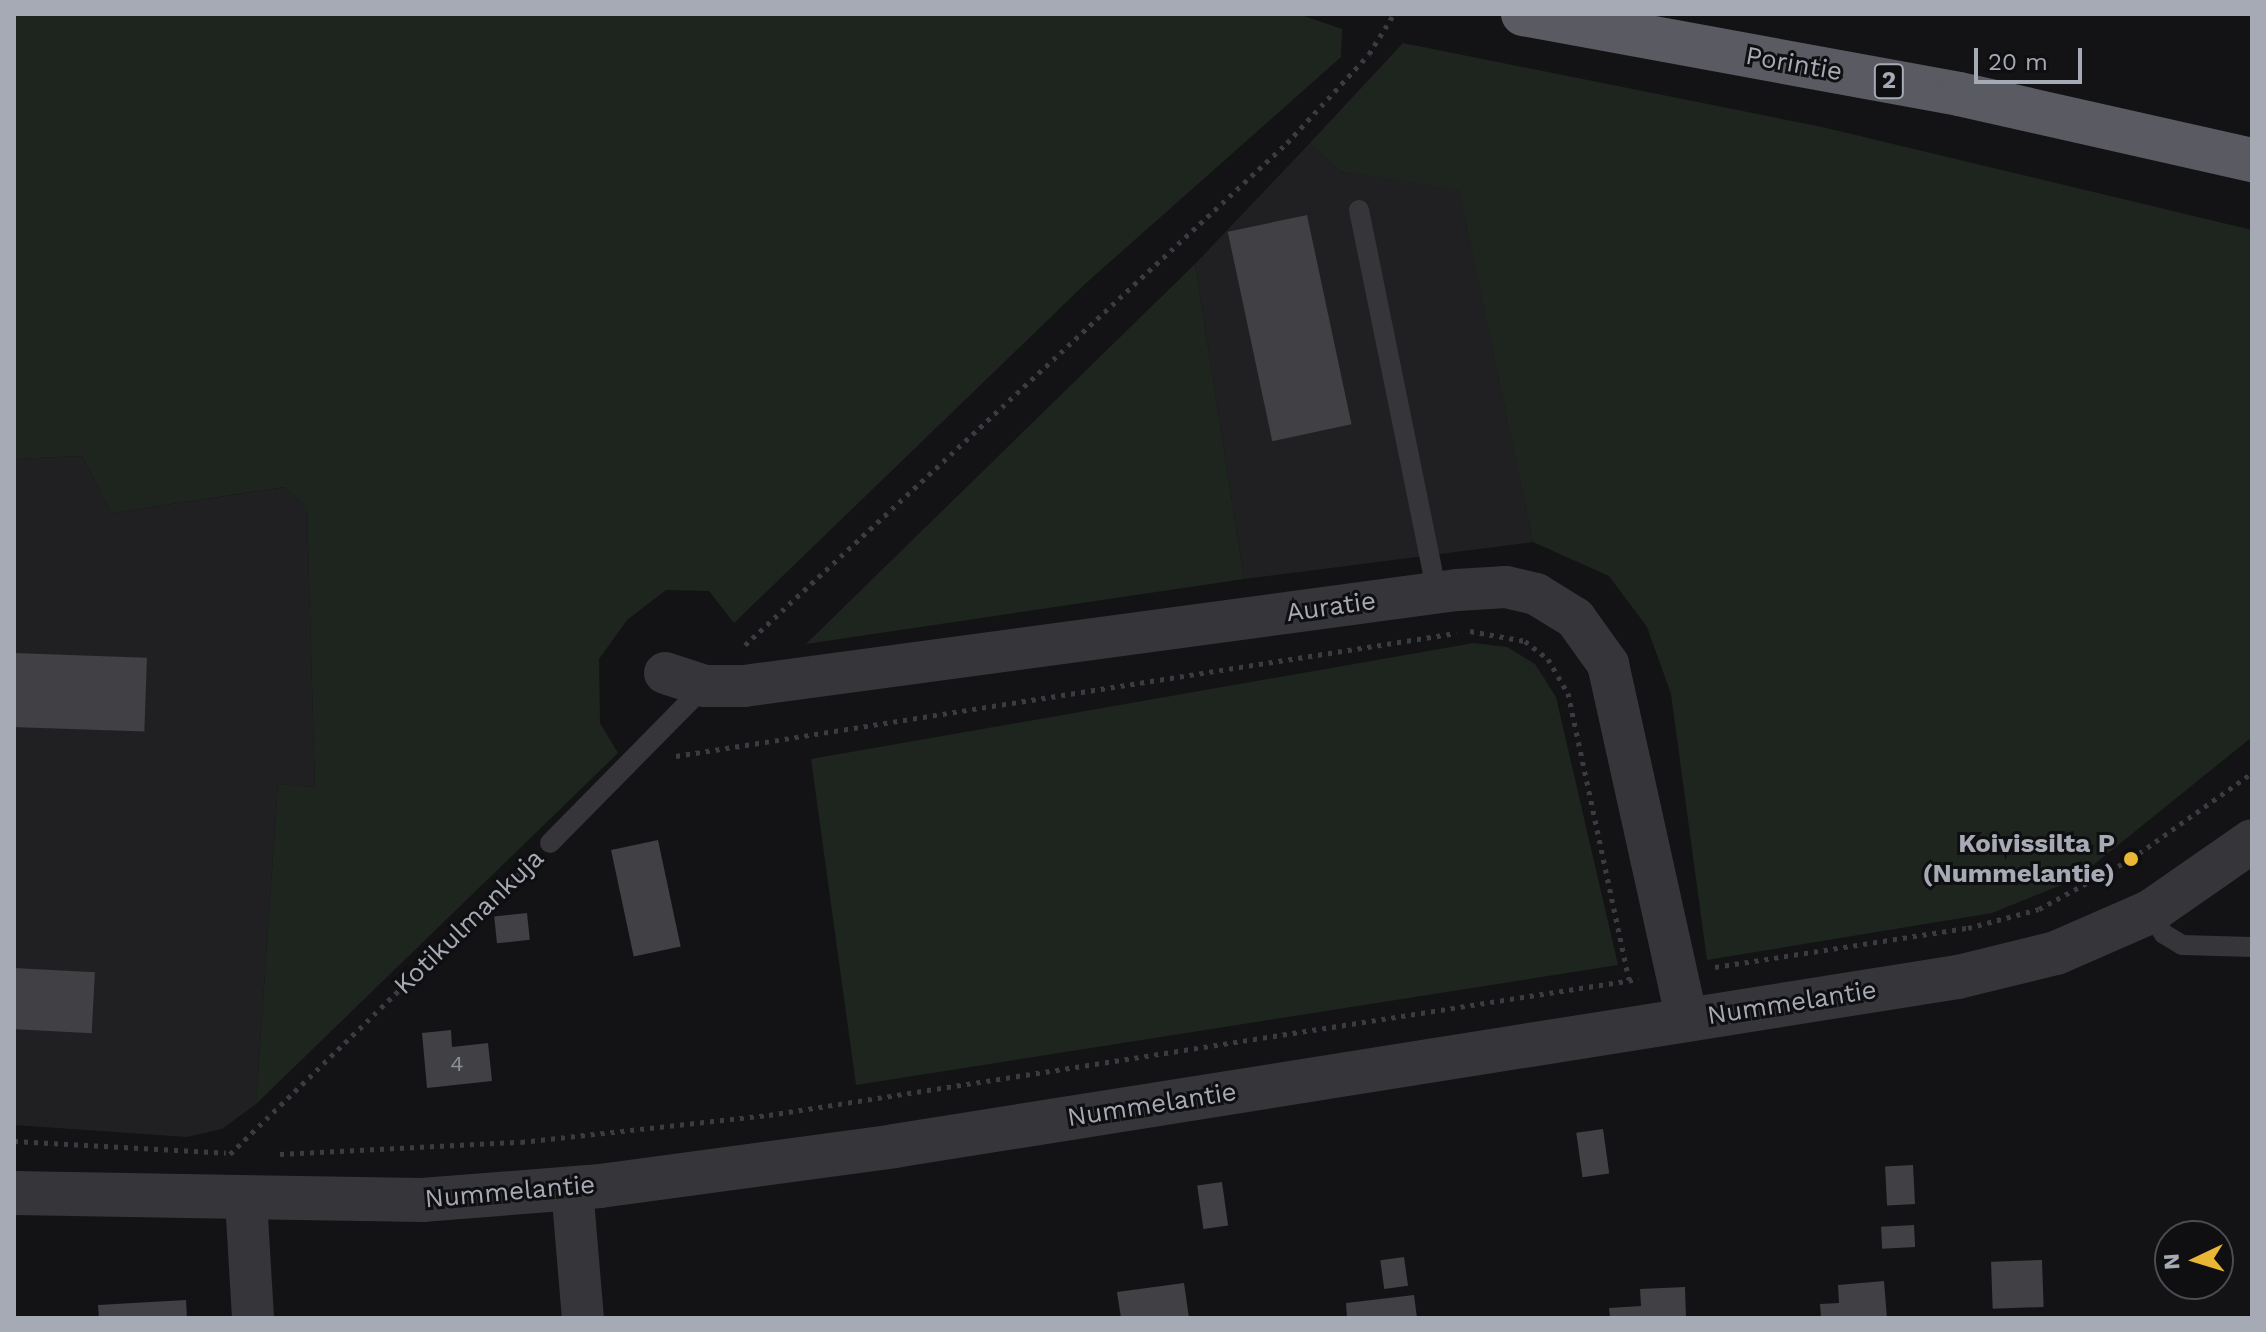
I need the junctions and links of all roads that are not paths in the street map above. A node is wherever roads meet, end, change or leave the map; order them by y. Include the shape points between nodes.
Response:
1 (1523, 14) edge
2 (2252, 160) edge
3 (1359, 210) dead end
4 (1437, 592) junction
5 (665, 673) dead end
6 (705, 686) junction
7 (2252, 841) edge
8 (550, 843) road end
9 (2150, 912) junction
10 (2252, 947) edge
11 (1687, 1019) junction
12 (572, 1188) junction
13 (14, 1193) edge
14 (246, 1200) junction
15 (253, 1318) edge
16 (583, 1318) edge

1 - 2 highway, Porintie / 2 via 1959,94
3 - 4 lane
4 - 6 street, Auratie via 744,686
4 - 11 street, Auratie via 1506,587 1536,594 1575,618 1608,664
5 - 6 street, Auratie
6 - 8 lane, Kotikulmankuja
7 - 9 street, Nummelantie
9 - 10 lane via 2164,934 2182,945
9 - 11 street, Nummelantie via 2056,953 1958,977
11 - 12 street, Nummelantie via 894,1146
12 - 14 street, Nummelantie via 422,1200
12 - 16 street
13 - 14 street, Nummelantie
14 - 15 street

